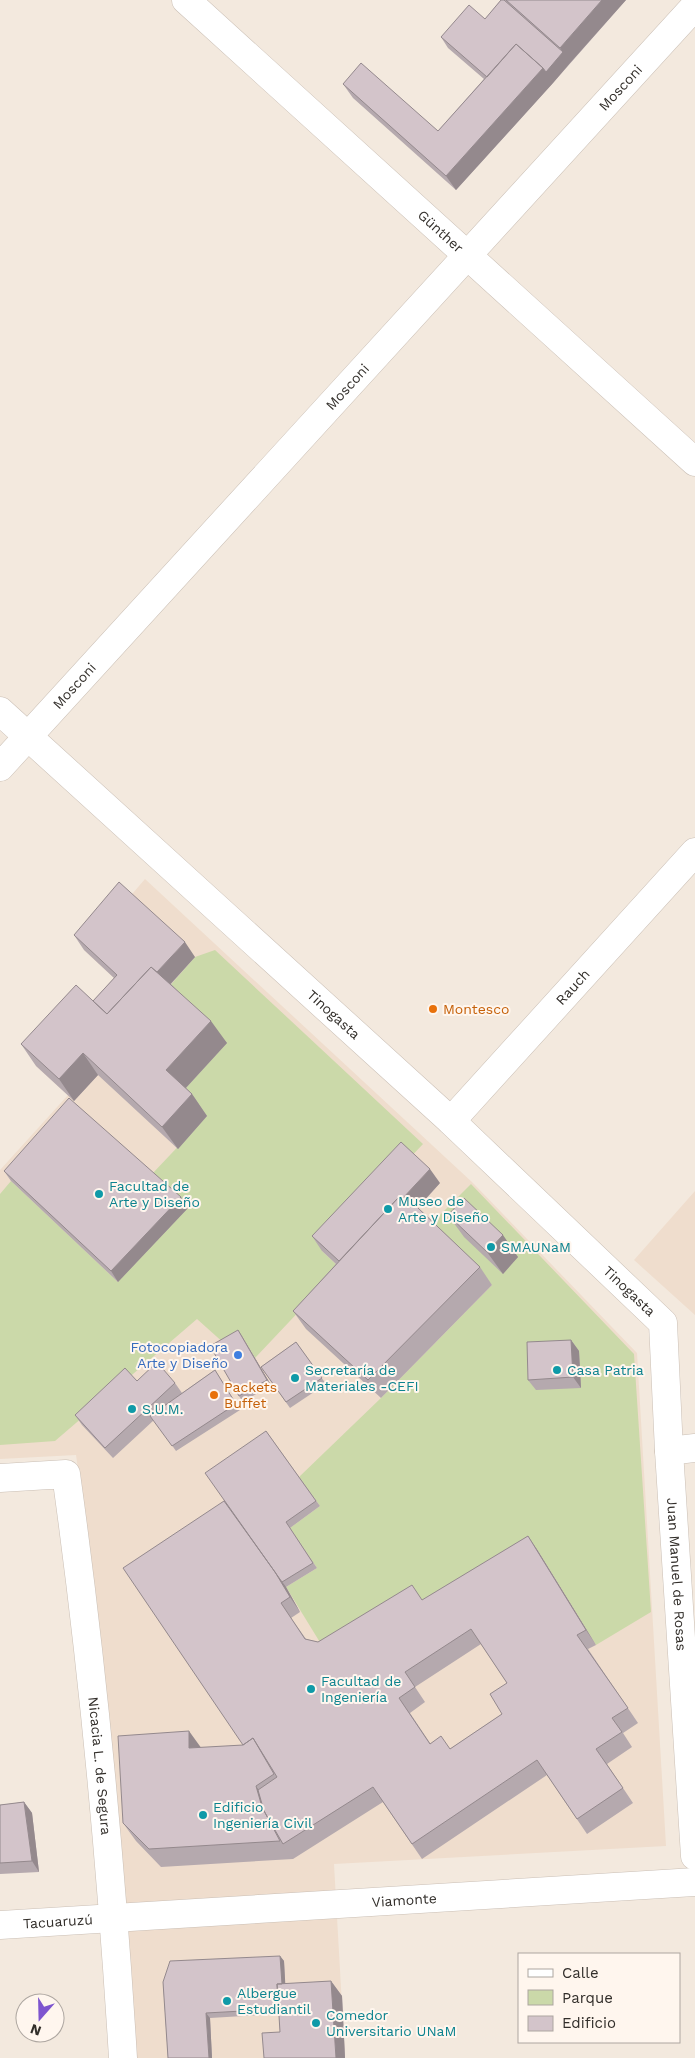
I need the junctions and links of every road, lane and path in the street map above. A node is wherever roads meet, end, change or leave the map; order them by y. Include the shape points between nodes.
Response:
1 (186, 0) edge
2 (695, 6) edge
3 (468, 255) junction
4 (695, 462) edge
5 (0, 711) edge
6 (28, 736) junction
7 (0, 767) edge
8 (695, 852) edge
9 (451, 1121) junction
10 (663, 1322) joint
11 (682, 1449) edge
12 (0, 1478) edge
13 (695, 1856) edge
14 (695, 1882) edge
15 (114, 1918) junction
16 (0, 1925) edge
17 (123, 2058) edge

1 - 3 street, Günther
2 - 3 street, Mosconi
3 - 4 street, Günther
3 - 6 street, Mosconi
5 - 6 street, Tinogasta
6 - 7 street, Mosconi
6 - 9 street, Tinogasta
8 - 9 street, Rauch
9 - 10 street, Tinogasta
10 - 11 street, Juan Manuel de Rosas
11 - 13 street, Juan Manuel de Rosas
12 - 15 street, Nicacia L. de Segura via 66,1474 84,1604
14 - 15 street, Viamonte
15 - 16 street, Tacuaruzú
15 - 17 street, Nicacia L. de Segura

